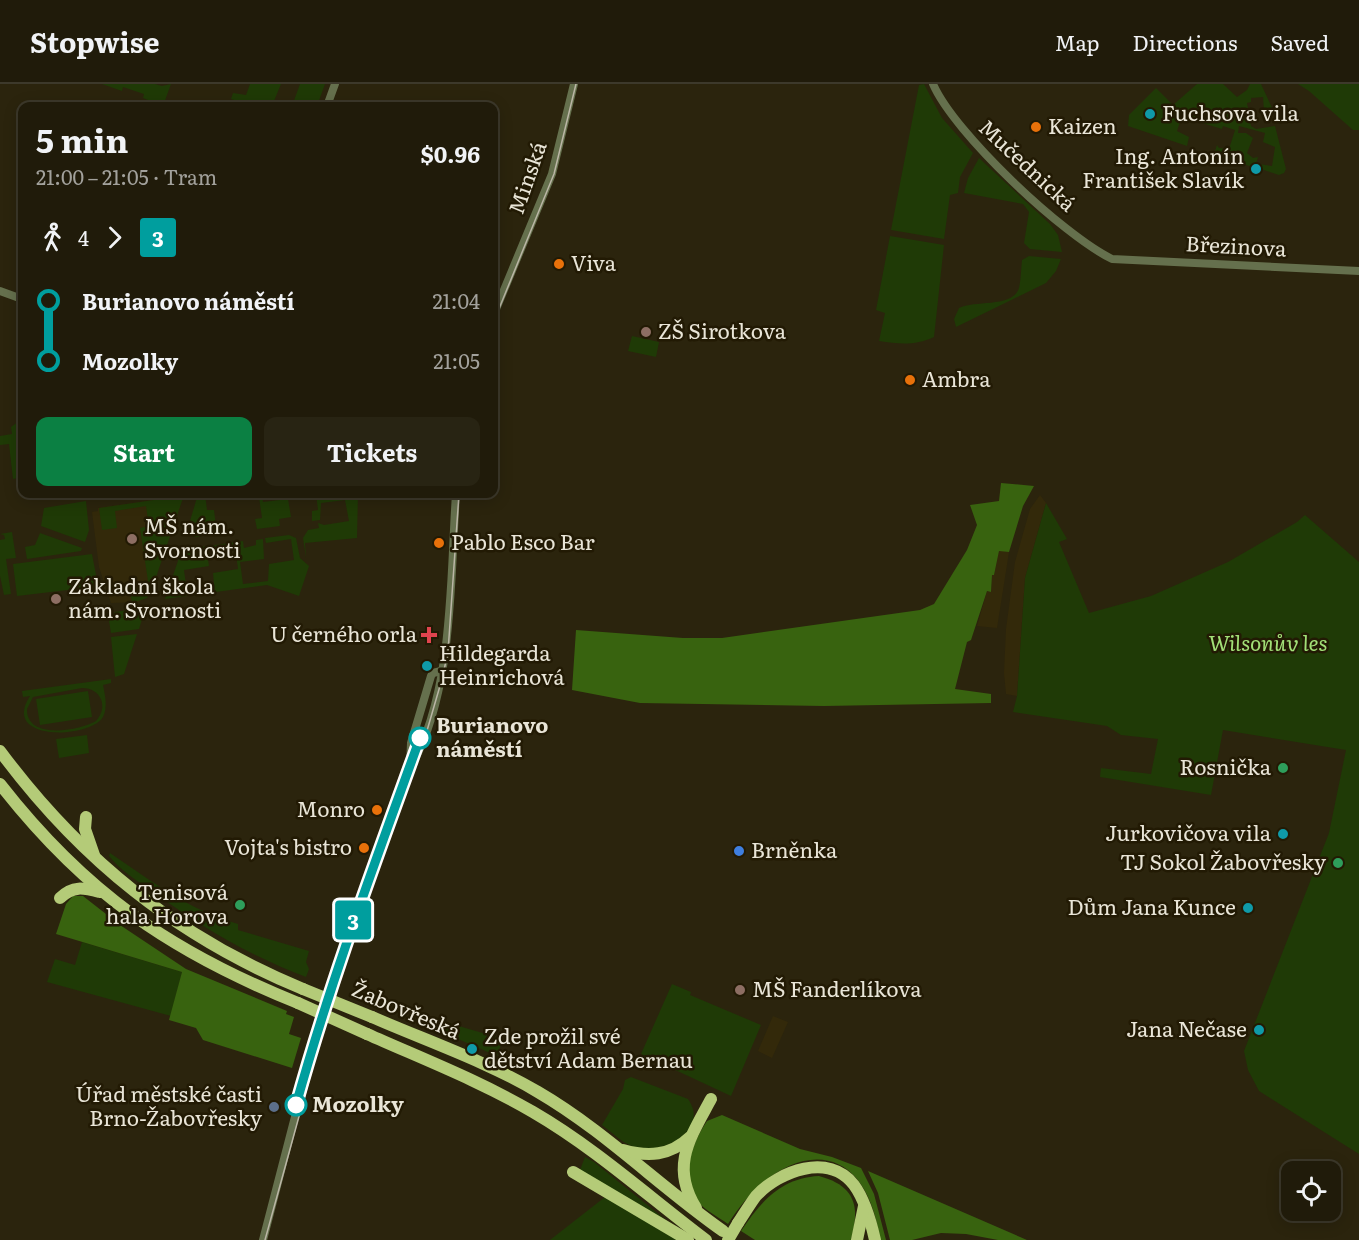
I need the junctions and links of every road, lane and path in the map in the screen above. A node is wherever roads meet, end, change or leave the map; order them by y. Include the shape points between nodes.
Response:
1 (335, 84) edge
2 (574, 84) edge
3 (933, 84) edge
4 (328, 102) edge
5 (1112, 259) joint
6 (1359, 271) edge
7 (0, 291) edge
8 (18, 298) edge
9 (498, 304) edge
10 (456, 498) edge
11 (441, 671) junction
12 (0, 751) edge
13 (410, 768) junction
14 (0, 784) edge
15 (86, 817) dead end
16 (96, 862) junction
17 (104, 893) junction
18 (60, 898) dead end
19 (711, 1099) dead end
20 (691, 1137) junction
21 (618, 1148) junction
22 (573, 1172) dead end
23 (660, 1205) junction
24 (864, 1205) junction
25 (699, 1215) junction
26 (726, 1236) edge
27 (262, 1240) edge
28 (690, 1240) edge
29 (706, 1240) edge
30 (857, 1240) edge
31 (875, 1240) edge

1 - 4 street
2 - 9 street, Minská via 552,174
3 - 5 street, Mučednická via 949,114 980,148 1062,224
5 - 6 street, Březinova
7 - 8 street
10 - 11 street
11 - 13 street via 442,679
11 - 13 street via 431,676 411,743
12 - 16 highway, Žabovřeská
13 - 27 street via 317,1032
14 - 17 highway, Žabovřeská via 49,843
15 - 16 highway via 85,829
16 - 21 highway, Žabovřeská, bridge via 207,943 259,971 491,1068 538,1092
17 - 18 highway via 79,888
17 - 23 highway, Žabovřeská, bridge via 151,929 212,966 497,1092 576,1140
19 - 20 highway
20 - 21 highway via 663,1153 644,1155
20 - 25 highway via 682,1177
21 - 25 highway, Žabovřeská
22 - 28 highway
23 - 28 highway
23 - 29 highway, Žabovřeská
24 - 26 highway, bridge via 854,1185 841,1174 800,1168 767,1187
24 - 30 highway
24 - 31 highway
25 - 26 highway, Žabovřeská

